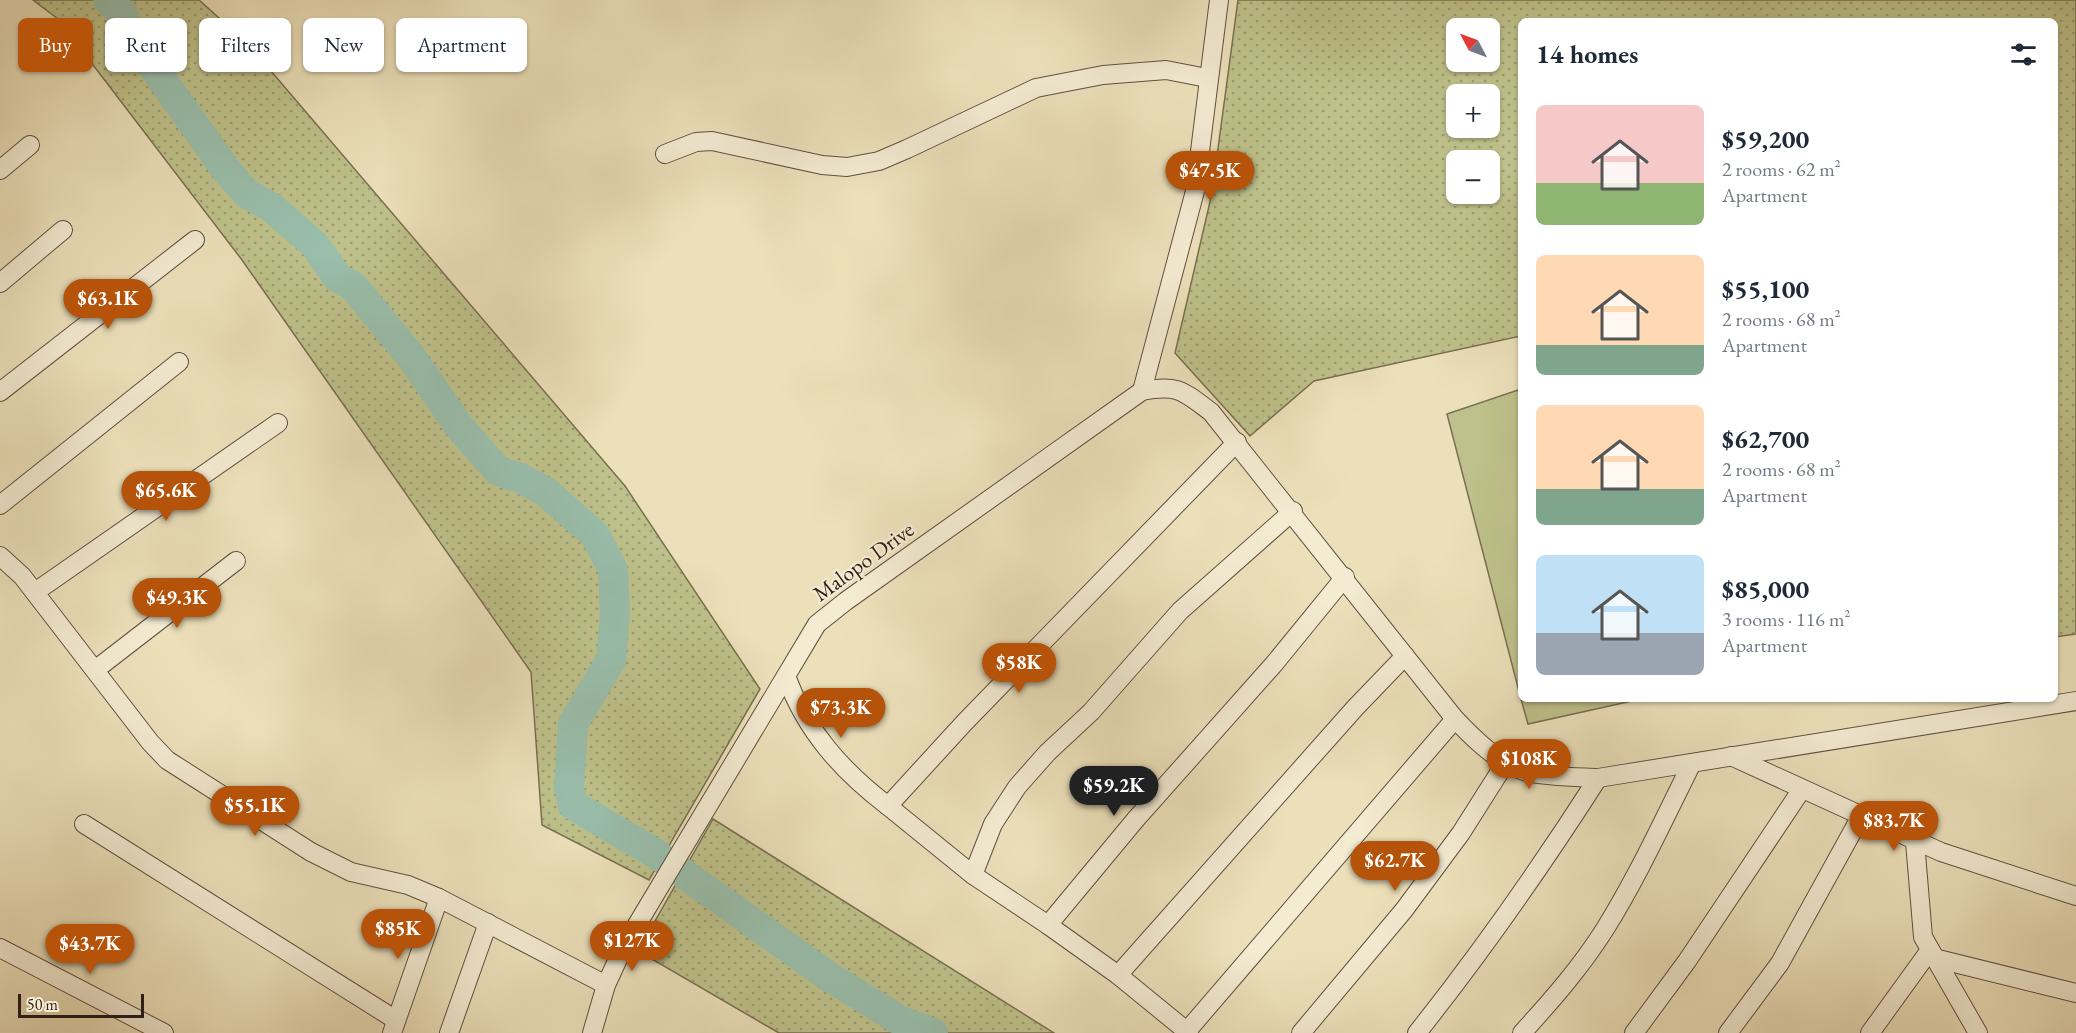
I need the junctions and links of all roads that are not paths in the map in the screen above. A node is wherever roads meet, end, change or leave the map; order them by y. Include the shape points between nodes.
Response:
1 (1219, 0) edge
2 (1207, 78) junction
3 (30, 145) dead end
4 (665, 154) dead end
5 (0, 170) edge
6 (63, 230) dead end
7 (195, 240) dead end
8 (0, 283) edge
9 (179, 362) dead end
10 (1142, 391) junction
11 (0, 392) edge
12 (278, 423) dead end
13 (1237, 442) junction
14 (0, 505) edge
15 (1293, 511) junction
16 (0, 556) edge
17 (236, 561) dead end
18 (1345, 577) junction
19 (34, 592) junction
20 (1405, 656) junction
21 (95, 670) junction
22 (786, 676) junction
23 (2076, 701) edge
24 (1455, 719) junction
25 (1731, 756) junction
26 (1506, 762) junction
27 (1692, 763) junction
28 (1598, 778) junction
29 (1802, 789) junction
30 (888, 806) junction
31 (1861, 816) junction
32 (84, 824) dead end
33 (1915, 842) junction
34 (973, 875) junction
35 (2076, 896) edge
36 (439, 898) junction
37 (488, 923) junction
38 (1048, 925) junction
39 (0, 948) edge
40 (1932, 954) junction
41 (1118, 975) junction
42 (606, 985) junction
43 (2076, 993) edge
44 (394, 1027) edge
45 (1188, 1032) edge
46 (164, 1033) edge
47 (449, 1033) edge
48 (592, 1033) edge
49 (1301, 1033) edge
50 (1417, 1033) edge
51 (1522, 1033) edge
52 (1634, 1033) edge
53 (1728, 1033) edge
54 (1870, 1033) edge
55 (1978, 1033) edge

1 - 2 street
2 - 4 street via 1166,70 1103,75 1036,88 879,161 847,167 712,141 696,142
2 - 10 street via 1195,191
3 - 5 street
6 - 8 street
7 - 11 street
9 - 14 street
10 - 13 street via 1166,386 1186,393 1211,412
10 - 22 street, Malopo Drive via 846,601 818,624
12 - 19 street
13 - 15 street
13 - 30 street
15 - 18 street
15 - 34 street via 1180,611 1091,712 1017,787 993,824
16 - 19 street
17 - 21 street
18 - 20 street
18 - 38 street
19 - 21 street
20 - 24 street
20 - 41 street
21 - 36 street via 167,760 311,852 351,872 408,885
22 - 30 street via 826,749
22 - 42 street, Malopo Drive via 622,948
23 - 25 street
24 - 26 street
24 - 45 street
25 - 27 street
25 - 29 street
26 - 28 street via 1526,772
26 - 49 street via 1461,833 1404,910
27 - 28 street
27 - 51 street via 1605,929 1567,983
28 - 50 street via 1480,953
29 - 31 street
29 - 52 street via 1687,962
30 - 34 street
31 - 33 street
31 - 53 street via 1780,963
32 - 44 street
33 - 35 street
33 - 40 street via 1923,937
34 - 38 street
36 - 37 street
36 - 44 street
37 - 42 street
37 - 47 street
38 - 41 street
39 - 46 street
40 - 43 street
40 - 54 street
40 - 55 street
41 - 45 street
42 - 48 street, Malopo Drive

